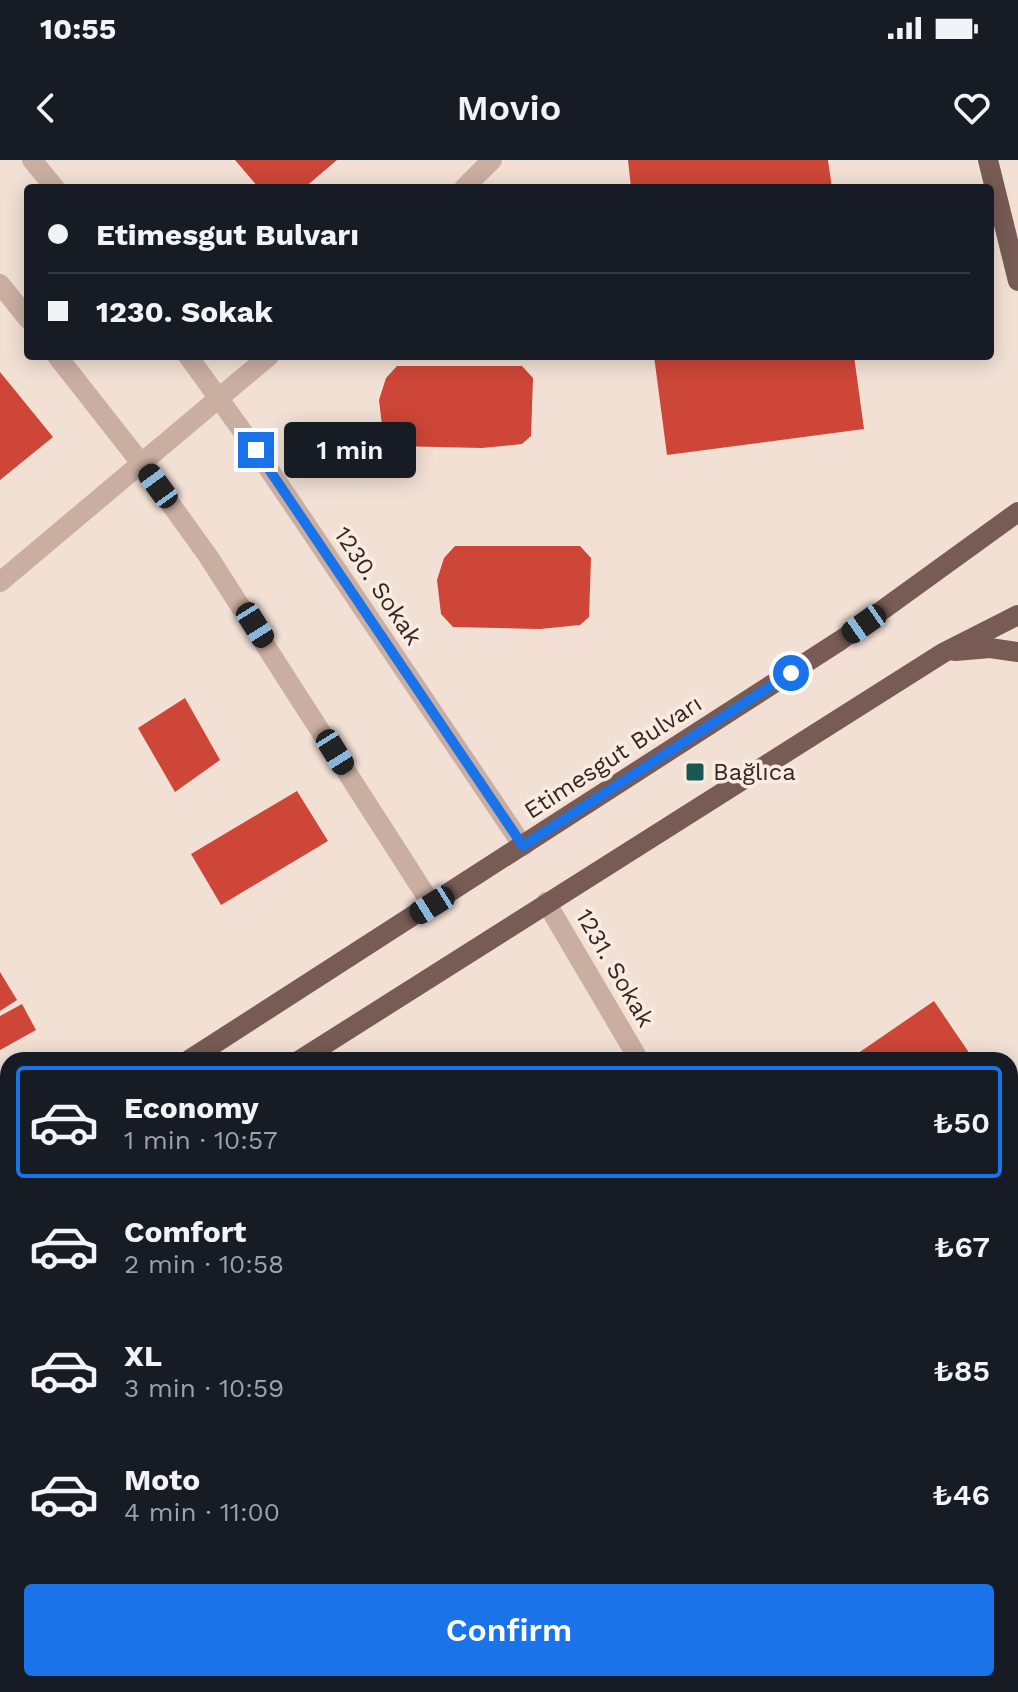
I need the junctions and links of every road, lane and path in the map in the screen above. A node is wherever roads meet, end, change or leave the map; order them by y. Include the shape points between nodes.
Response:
1 (32, 160) edge
2 (492, 160) edge
3 (988, 160) edge
4 (52, 184) edge
5 (468, 184) edge
6 (994, 184) edge
7 (994, 184) edge
8 (1018, 281) edge
9 (0, 284) edge
10 (24, 314) edge
11 (60, 360) edge
12 (191, 360) edge
13 (264, 360) edge
14 (219, 399) junction
15 (141, 463) junction
16 (1018, 512) edge
17 (0, 582) edge
18 (1018, 615) edge
19 (1018, 652) edge
20 (943, 653) junction
21 (523, 846) junction
22 (546, 902) junction
23 (432, 905) junction
24 (202, 1052) edge
25 (312, 1052) edge
26 (634, 1052) edge

1 - 4 street
2 - 5 street
3 - 6 main road
7 - 8 main road
9 - 10 street
11 - 15 street
12 - 14 street, 1230. Sokak
13 - 14 street
14 - 15 street
14 - 21 street, 1230. Sokak
15 - 17 street
15 - 23 street via 255,625
16 - 21 main road, Etimesgut Bulvarı via 841,640
18 - 20 main road
19 - 20 main road via 990,648
20 - 22 main road
21 - 23 main road, Etimesgut Bulvarı
22 - 25 main road
22 - 26 street, 1231. Sokak
23 - 24 main road, Etimesgut Bulvarı

